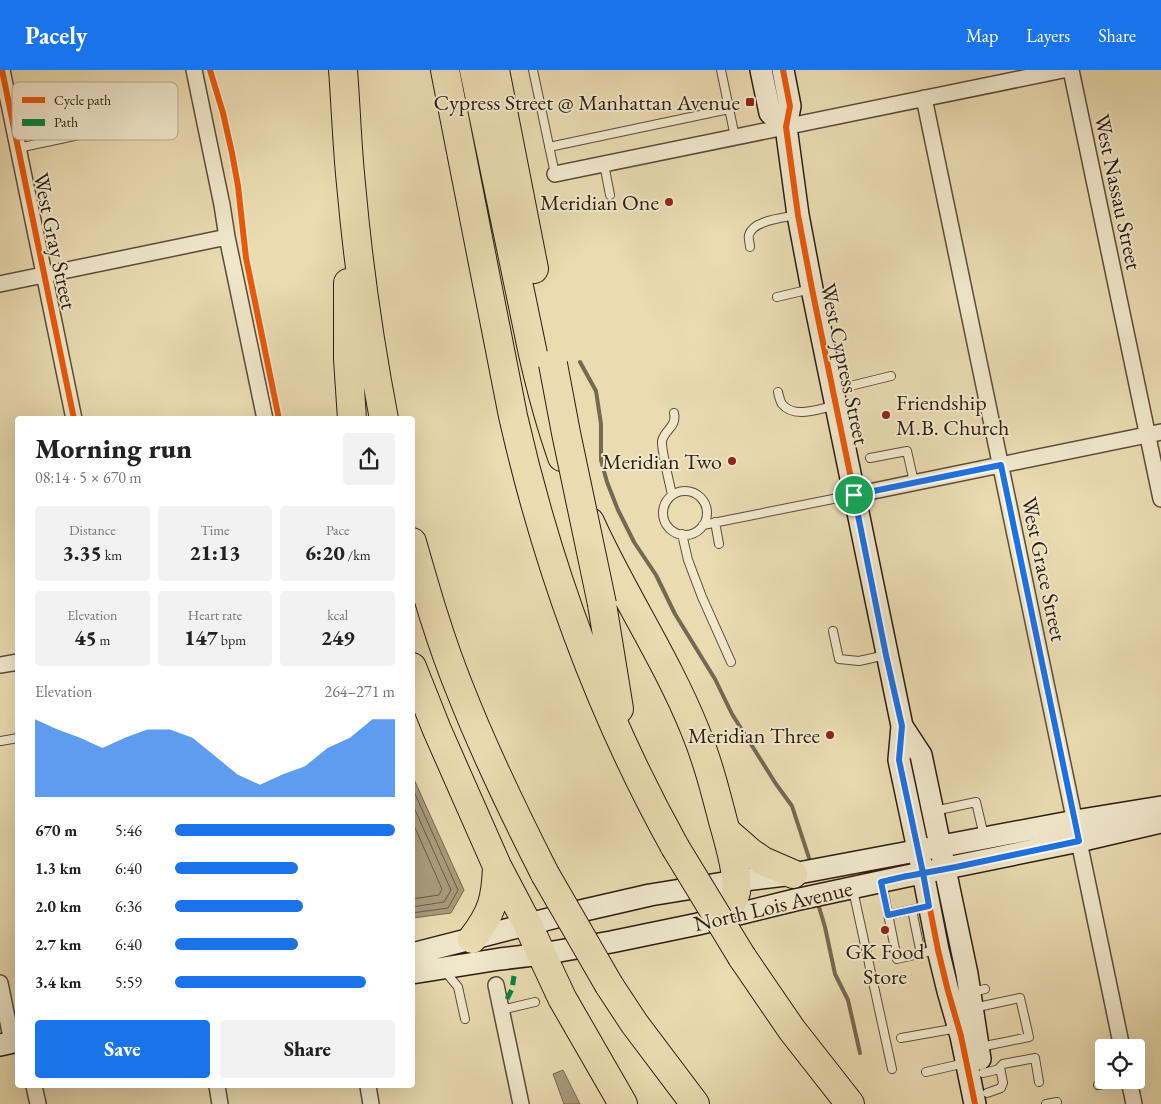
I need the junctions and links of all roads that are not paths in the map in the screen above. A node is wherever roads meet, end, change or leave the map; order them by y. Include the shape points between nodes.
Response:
1 (2, 70) edge
2 (194, 70) edge
3 (343, 70) edge
4 (445, 70) edge
5 (474, 70) edge
6 (495, 70) edge
7 (533, 70) edge
8 (721, 70) edge
9 (761, 70) edge
10 (783, 70) edge
11 (1071, 70) edge
12 (1056, 71) edge
13 (3, 93) edge
14 (924, 98) junction
15 (729, 110) junction
16 (12, 126) edge
17 (786, 126) junction
18 (735, 137) junction
19 (16, 140) edge
20 (56, 140) edge
21 (549, 147) junction
22 (18, 148) junction
23 (604, 164) junction
24 (555, 174) joint
25 (350, 184) junction
26 (610, 195) dead end
27 (798, 215) junction
28 (227, 237) junction
29 (750, 247) dead end
30 (44, 276) junction
31 (0, 284) edge
32 (812, 289) junction
33 (777, 297) dead end
34 (891, 376) dead end
35 (778, 392) dead end
36 (834, 398) junction
37 (674, 413) dead end
38 (73, 416) edge
39 (264, 416) edge
40 (352, 416) edge
41 (383, 416) edge
42 (1154, 433) edge
43 (870, 458) dead end
44 (1001, 465) junction
45 (914, 482) junction
46 (672, 495) junction
47 (854, 495) junction
48 (1161, 499) edge
49 (715, 522) junction
50 (703, 524) junction
51 (682, 534) junction
52 (719, 544) dead end
53 (415, 552) edge
54 (833, 631) dead end
55 (886, 655) junction
56 (15, 662) edge
57 (731, 662) dead end
58 (0, 665) edge
59 (415, 674) edge
60 (902, 726) junction
61 (15, 739) edge
62 (2, 742) dead end
63 (638, 775) junction
64 (1161, 807) edge
65 (933, 811) junction
66 (1161, 822) edge
67 (1077, 831) junction
68 (726, 832) junction
69 (984, 838) junction
70 (940, 847) junction
71 (918, 851) junction
72 (497, 866) junction
73 (945, 869) junction
74 (923, 873) junction
75 (793, 874) junction
76 (736, 881) junction
77 (881, 882) junction
78 (852, 888) junction
79 (920, 908) junction
80 (888, 915) junction
81 (722, 918) junction
82 (528, 925) junction
83 (472, 939) junction
84 (929, 952) junction
85 (415, 953) edge
86 (542, 954) junction
87 (442, 968) junction
88 (415, 972) edge
89 (0, 983) edge
90 (496, 985) dead end
91 (976, 997) junction
92 (535, 1002) dead end
93 (501, 1010) junction
94 (465, 1019) dead end
95 (634, 1023) junction
96 (958, 1028) junction
97 (901, 1038) dead end
98 (1120, 1039) edge
99 (10, 1043) edge
100 (892, 1068) dead end
101 (926, 1072) dead end
102 (983, 1079) edge
103 (1039, 1082) dead end
104 (34, 1088) edge
105 (216, 1088) edge
106 (368, 1088) edge
107 (1131, 1089) edge
108 (1057, 1102) dead end
109 (38, 1104) edge
110 (220, 1104) edge
111 (371, 1104) edge
112 (521, 1104) edge
113 (623, 1104) edge
114 (676, 1104) edge
115 (695, 1104) edge
116 (850, 1104) edge
117 (1046, 1104) edge
118 (1134, 1104) edge

1 - 13 street, West Gray Street
2 - 28 street
3 - 25 highway
4 - 63 highway via 511,407 532,492 565,599 597,685
5 - 68 highway via 533,354 553,431 595,534 695,730
6 - 63 highway, bridge via 602,604 620,712
7 - 21 lane
8 - 15 lane
9 - 17 street via 770,113
10 - 17 street, West Cypress Street via 790,106
11 - 42 street, West Nassau Street
12 - 14 street
13 - 16 street, West Gray Street
14 - 17 street
14 - 44 street, West Grace Street
15 - 18 lane
15 - 21 lane
17 - 18 street
17 - 27 street, West Cypress Street
18 - 23 street
19 - 22 street, West Gray Street
20 - 22 lane
21 - 24 lane
22 - 30 street, West Gray Street
23 - 24 street
23 - 26 lane
25 - 40 highway via 348,350
25 - 41 highway via 358,259
27 - 29 lane via 755,226 749,235
27 - 32 street, West Cypress Street
28 - 30 street
28 - 39 street
30 - 31 street
30 - 38 street, West Gray Street
32 - 33 lane
32 - 36 street, West Cypress Street
34 - 36 lane
35 - 36 lane via 781,403 798,412
36 - 47 street, West Cypress Street
37 - 46 lane via 674,424 662,442
42 - 44 street
42 - 48 street, West Nassau Street
43 - 45 lane via 907,450
44 - 45 street
44 - 67 street, West Grace Street
45 - 47 street
46 - 50 lane via 681,491 696,494 705,505
46 - 51 lane via 664,505 664,519 672,530
47 - 49 lane
47 - 55 street, West Cypress Street
49 - 50 lane
49 - 52 lane
50 - 51 lane via 691,534
51 - 57 lane via 702,597
53 - 95 highway, bridge via 458,686 489,759 545,874 608,985
54 - 55 lane via 839,659 859,661
55 - 60 street, West Cypress Street
56 - 58 street
59 - 72 highway
60 - 65 street, West Cypress Street via 921,755
60 - 71 street, West Cypress Street via 899,760
61 - 62 lane
63 - 116 highway, bridge via 656,812 742,956 792,1030
64 - 67 street, North Lois Avenue
65 - 69 lane via 976,802
65 - 70 street, West Cypress Street
66 - 67 street, North Lois Avenue
67 - 69 street, North Lois Avenue
67 - 73 street, North Lois Avenue
67 - 98 street, West Grace Street
68 - 75 highway via 763,862
68 - 76 highway
69 - 70 street, North Lois Avenue
70 - 71 street, North Lois Avenue
70 - 73 street, West Cypress Street
71 - 74 street, West Cypress Street
71 - 75 street, North Lois Avenue
72 - 82 highway
72 - 83 highway via 492,907
73 - 74 street, North Lois Avenue
73 - 91 street, West Cypress Street
74 - 77 street, North Lois Avenue
74 - 79 street, West Cypress Street
75 - 76 street, North Lois Avenue
76 - 81 highway via 733,902
76 - 82 street, North Lois Avenue via 624,900
77 - 78 street, North Lois Avenue
77 - 80 lane
78 - 81 street, North Lois Avenue
78 - 100 lane
79 - 80 lane
79 - 84 street, West Cypress Street
80 - 84 lane via 897,959
81 - 86 street, North Lois Avenue
82 - 83 street, North Lois Avenue
82 - 86 highway
83 - 85 street, North Lois Avenue
84 - 96 street, West Cypress Street via 948,992
86 - 87 street, North Lois Avenue
86 - 113 highway via 562,998
87 - 88 street, North Lois Avenue
87 - 94 lane via 458,987
89 - 99 street
90 - 93 street
91 - 102 street, West Cypress Street
91 - 102 lane via 1020,998 1029,1037
92 - 93 lane
93 - 112 street
95 - 114 highway via 663,1072
95 - 115 highway
96 - 97 lane
96 - 102 street, West Cypress Street
101 - 102 lane
102 - 103 lane via 1003,1064 1034,1058
104 - 109 street
105 - 110 street
106 - 111 street
107 - 118 street
108 - 117 lane

